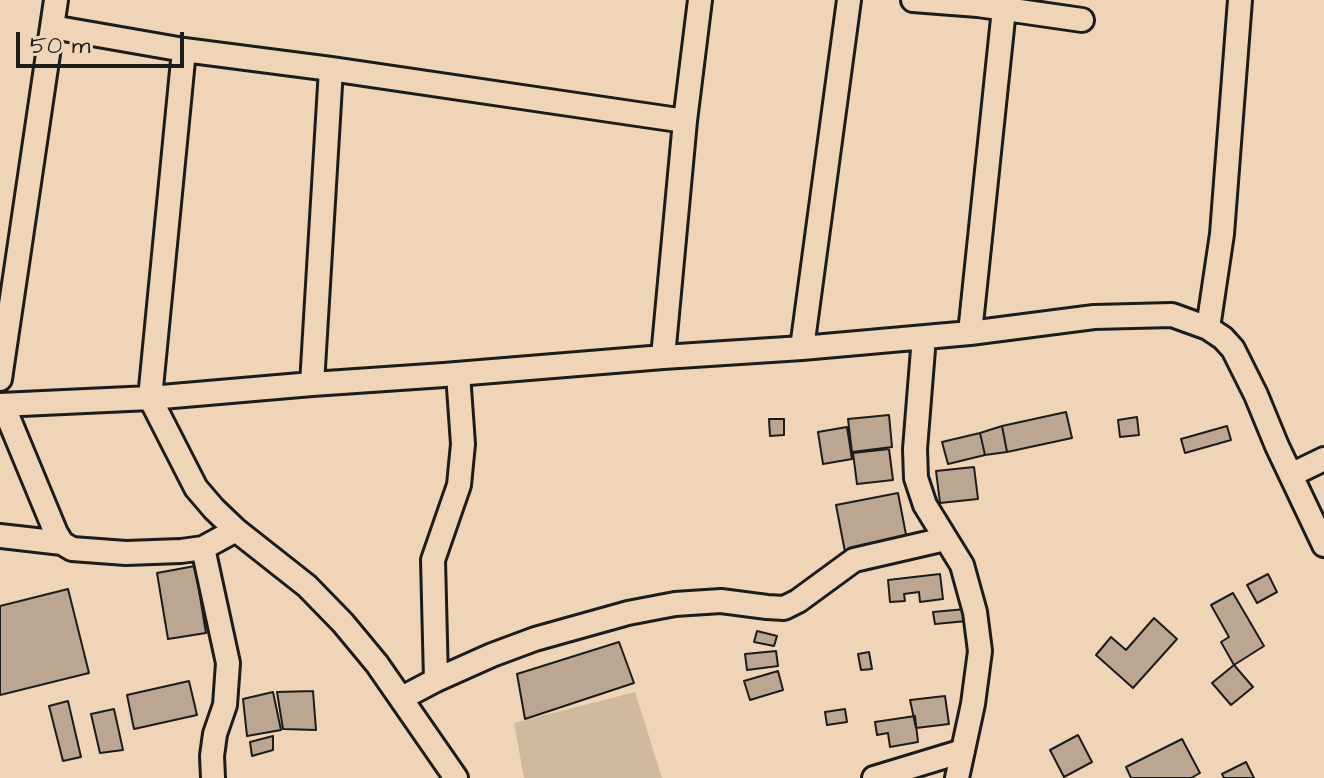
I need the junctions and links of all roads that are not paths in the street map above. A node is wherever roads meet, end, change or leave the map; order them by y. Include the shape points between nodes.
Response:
1 (56, 0) edge
2 (700, 0) edge
3 (849, 0) edge
4 (913, 0) edge
5 (1240, 0) edge
6 (978, 2) edge
7 (1004, 9) junction
8 (1082, 20) dead end
9 (52, 27) junction
10 (184, 50) junction
11 (331, 69) junction
12 (685, 121) junction
13 (1208, 328) junction
14 (970, 333) junction
15 (924, 337) junction
16 (802, 348) junction
17 (663, 357) junction
18 (458, 374) junction
19 (0, 379) edge
20 (312, 384) junction
21 (150, 398) junction
22 (2, 405) edge
23 (1324, 459) edge
24 (1291, 475) junction
25 (236, 530) junction
26 (0, 536) edge
27 (945, 539) junction
28 (62, 543) junction
29 (1324, 545) edge
30 (203, 548) junction
31 (436, 680) junction
32 (402, 698) junction
33 (963, 751) junction
34 (213, 778) edge
35 (456, 778) edge
36 (874, 778) edge
37 (957, 778) edge

1 - 9 street
2 - 12 street
3 - 16 street
4 - 6 street
5 - 13 street via 1222,234
6 - 7 street
7 - 8 street
7 - 14 street
9 - 10 street
9 - 19 street
10 - 11 street
10 - 21 street
11 - 12 street
11 - 20 street
12 - 17 street
13 - 14 street via 1172,315 1094,317
13 - 24 street via 1233,349
14 - 15 street
15 - 16 street
15 - 27 street via 916,478
16 - 17 street
17 - 18 street
18 - 20 street
18 - 31 street via 463,444 459,485 433,560
20 - 21 street
21 - 22 street
21 - 25 street via 196,488
22 - 28 street
23 - 24 street
24 - 29 street
25 - 30 street
25 - 32 street via 307,586
26 - 28 street
27 - 31 street via 854,560 784,608 721,601 628,613 535,639
27 - 33 street via 962,565 980,651
28 - 30 street via 72,549 126,553
30 - 34 street via 228,663
31 - 32 street
32 - 35 street
33 - 36 street
33 - 37 street

